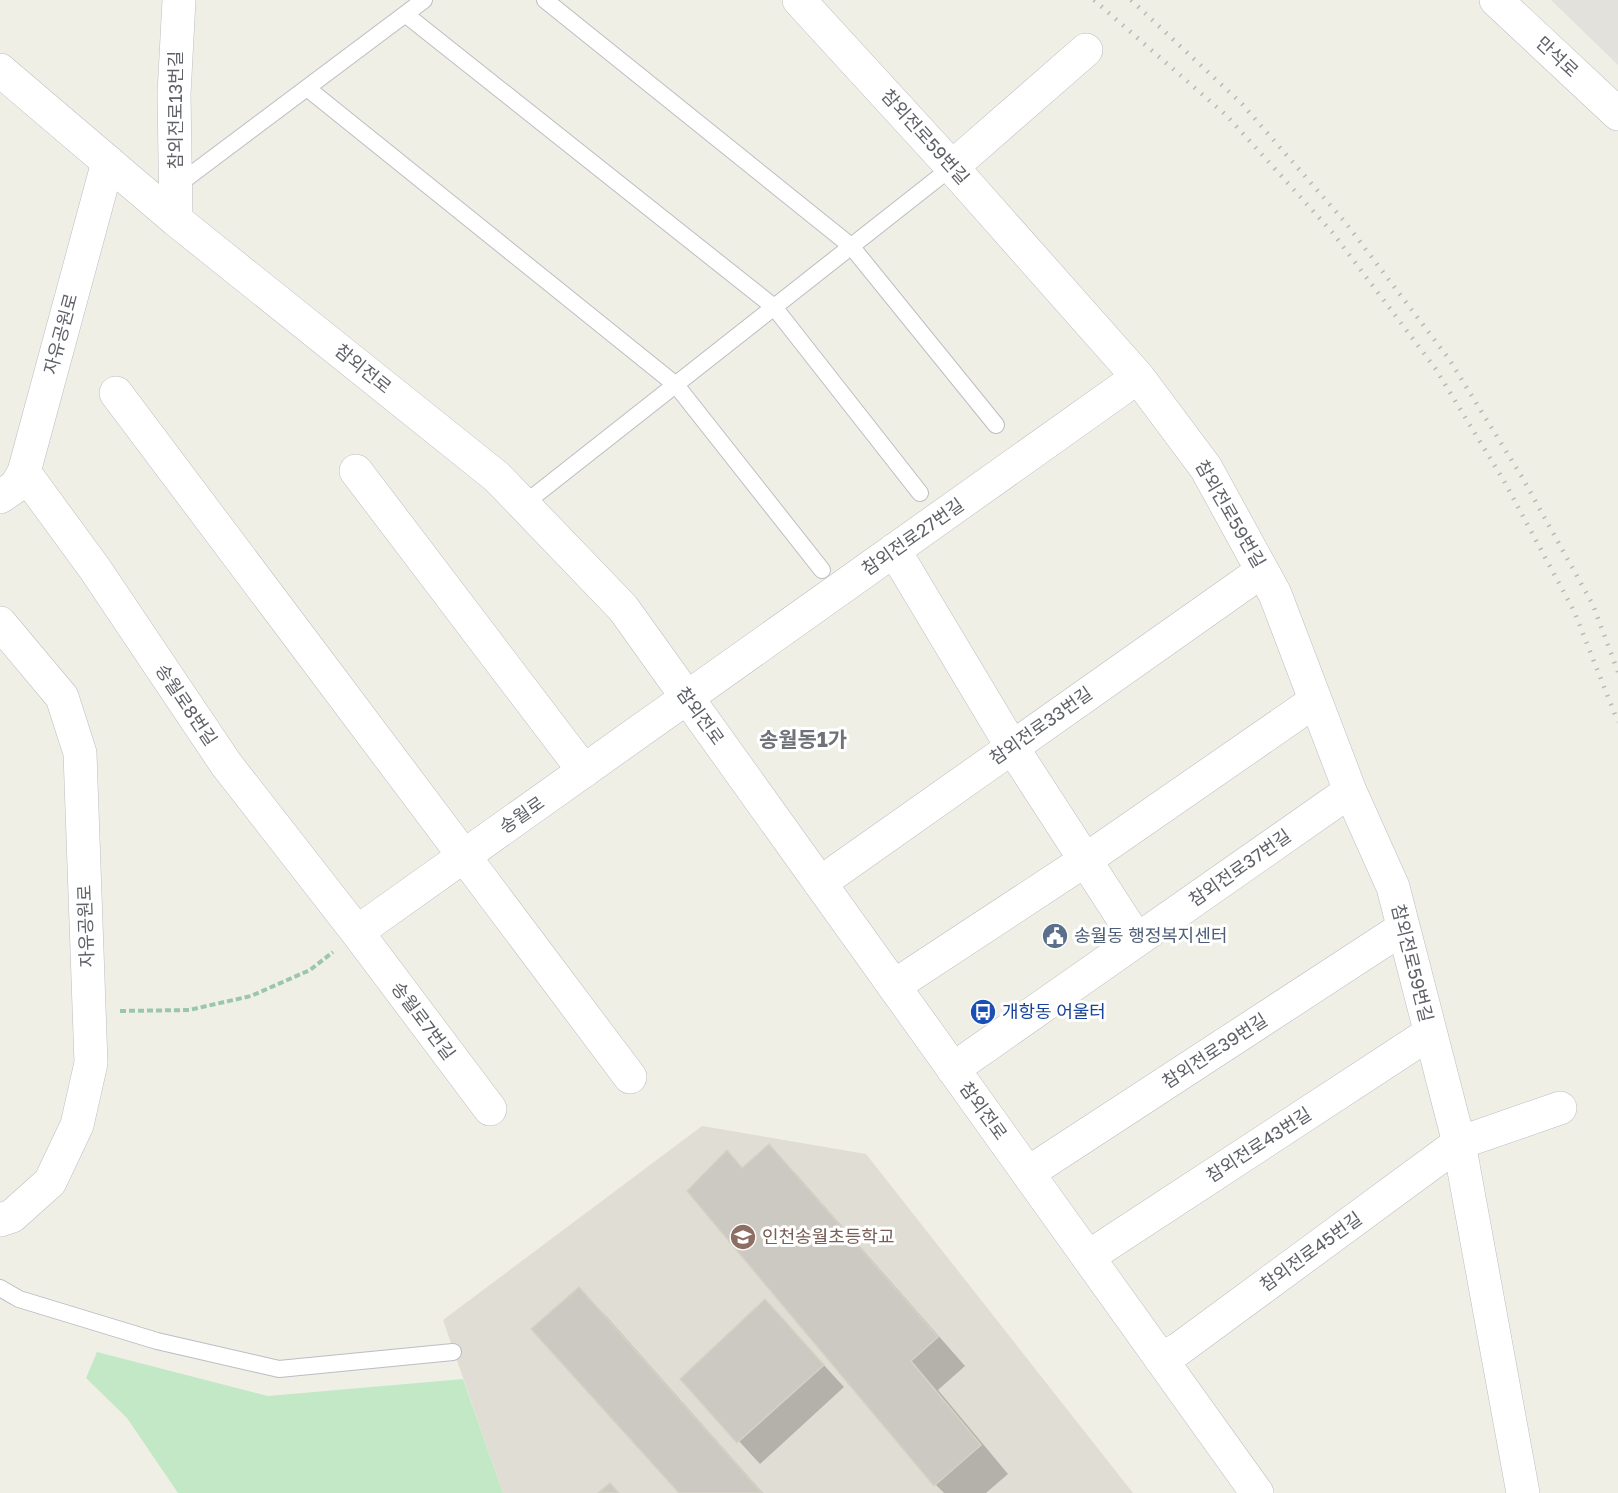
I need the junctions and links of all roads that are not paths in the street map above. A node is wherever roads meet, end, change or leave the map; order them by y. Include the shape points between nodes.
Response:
1 (179, 0) edge
2 (424, 0) edge
3 (545, 0) edge
4 (800, 0) edge
5 (1496, 0) edge
6 (405, 14) junction
7 (1086, 50) dead end
8 (0, 70) edge
9 (307, 88) junction
10 (1618, 114) edge
11 (108, 162) junction
12 (952, 167) junction
13 (176, 186) junction
14 (176, 220) junction
15 (851, 246) junction
16 (774, 307) junction
17 (1138, 377) junction
18 (675, 385) junction
19 (116, 393) dead end
20 (996, 425) dead end
21 (356, 471) dead end
22 (24, 472) junction
23 (920, 494) dead end
24 (0, 497) edge
25 (524, 504) junction
26 (894, 550) junction
27 (822, 570) dead end
28 (1262, 571) junction
29 (0, 623) edge
30 (687, 698) junction
31 (1316, 700) junction
32 (1012, 747) junction
33 (584, 771) junction
34 (1350, 791) junction
35 (463, 857) junction
36 (1084, 861) junction
37 (820, 883) junction
38 (1403, 928) junction
39 (357, 932) junction
40 (1137, 940) junction
41 (894, 986) junction
42 (1430, 1033) junction
43 (953, 1069) junction
44 (630, 1077) dead end
45 (1560, 1108) dead end
46 (490, 1109) dead end
47 (1459, 1143) junction
48 (1028, 1173) junction
49 (0, 1220) edge
50 (1088, 1257) junction
51 (0, 1288) edge
52 (453, 1352) dead end
53 (1161, 1359) junction
54 (1257, 1493) edge
55 (1523, 1493) edge

1 - 13 street, 참외전로13번길 via 174,94
2 - 6 lane
3 - 15 lane
4 - 12 street, 참외전로59번길
5 - 10 street, 만석로
6 - 9 lane
6 - 16 lane
7 - 12 street
8 - 11 street, 참외전로
9 - 13 lane
9 - 18 lane
11 - 14 street, 참외전로
11 - 22 street, 자유공원로
12 - 15 lane
12 - 17 street, 참외전로59번길
13 - 14 street, 참외전로13번길
14 - 25 street, 참외전로 via 497,477
15 - 16 lane
15 - 20 lane
16 - 18 lane
16 - 23 lane
17 - 26 street, 참외전로27번길
17 - 28 street, 참외전로59번길 via 1206,468
18 - 25 lane
18 - 27 lane
19 - 35 street
21 - 33 street
22 - 24 street, 자유공원로 via 16,486
22 - 39 street, 송월로8번길 via 225,764
25 - 30 street, 참외전로 via 623,608
26 - 30 street, 참외전로27번길
26 - 32 street
28 - 31 street, 참외전로59번길 via 1275,594
28 - 32 street, 참외전로33번길
29 - 49 street, 자유공원로 via 62,697 80,753 91,1063 77,1125 50,1182 12,1216
30 - 33 street, 송월로
30 - 37 street, 참외전로
31 - 34 street, 참외전로59번길
31 - 36 street
32 - 36 street
32 - 37 street, 참외전로33번길
33 - 35 street, 송월로
34 - 38 street, 참외전로59번길 via 1393,886
34 - 40 street, 참외전로37번길
35 - 39 street, 송월로
35 - 44 street
36 - 40 street
36 - 41 street
37 - 41 street, 참외전로
38 - 42 street, 참외전로59번길
38 - 48 street, 참외전로39번길
39 - 46 street, 송월로7번길
40 - 43 street, 참외전로37번길
41 - 43 street, 참외전로
42 - 47 street, 참외전로59번길
42 - 50 street, 참외전로43번길
43 - 48 street, 참외전로
45 - 47 street
47 - 53 street, 참외전로45번길
47 - 55 street, 참외전로59번길
48 - 50 street, 참외전로
50 - 53 street, 참외전로
51 - 52 lane via 19,1299 157,1341 279,1369
53 - 54 street, 참외전로

